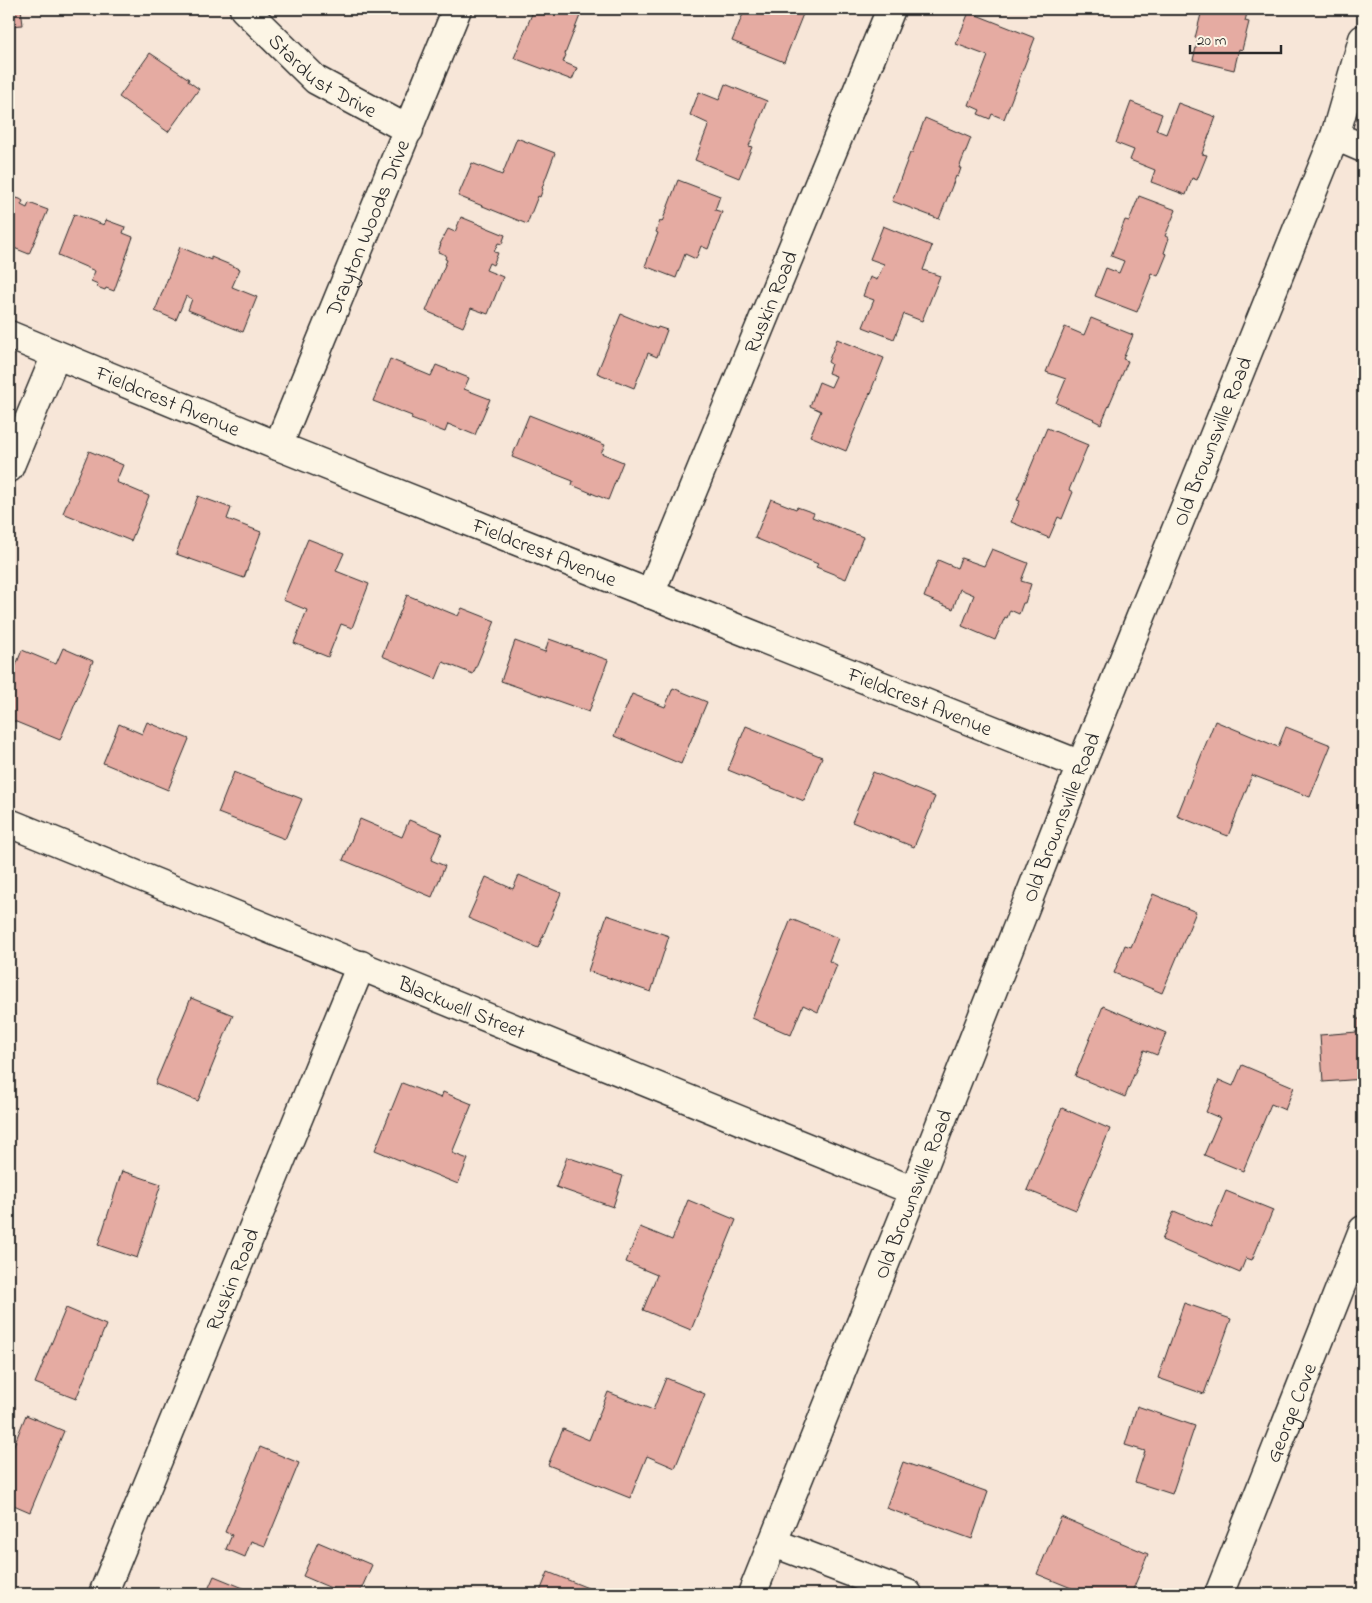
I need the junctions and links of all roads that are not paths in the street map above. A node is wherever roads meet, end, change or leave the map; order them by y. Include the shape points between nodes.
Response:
1 (244, 9) edge
2 (457, 9) edge
3 (891, 9) edge
4 (1363, 39) edge
5 (409, 130) junction
6 (1335, 136) junction
7 (1363, 148) edge
8 (9, 335) edge
9 (56, 355) junction
10 (278, 446) junction
11 (9, 468) edge
12 (650, 594) junction
13 (1081, 765) junction
14 (9, 823) edge
15 (361, 965) junction
16 (914, 1191) junction
17 (1363, 1230) edge
18 (774, 1543) junction
19 (103, 1594) edge
20 (752, 1594) edge
21 (908, 1594) edge
22 (1218, 1594) edge

1 - 5 street, Stardust Drive via 316,80
2 - 5 street, Drayton Woods Drive
3 - 12 street, Ruskin Road
4 - 6 street, Old Brownsville Road
5 - 10 street, Drayton Woods Drive
6 - 7 street
6 - 13 street, Old Brownsville Road
8 - 9 street, Fieldcrest Avenue
9 - 10 street, Fieldcrest Avenue
9 - 11 street
10 - 12 street, Fieldcrest Avenue
12 - 13 street, Fieldcrest Avenue
13 - 16 street, Old Brownsville Road
14 - 15 street, Blackwell Street
15 - 16 street, Blackwell Street
15 - 19 street, Ruskin Road
16 - 18 street, Old Brownsville Road
17 - 22 street, George Cove
18 - 20 street, Old Brownsville Road
18 - 21 street

